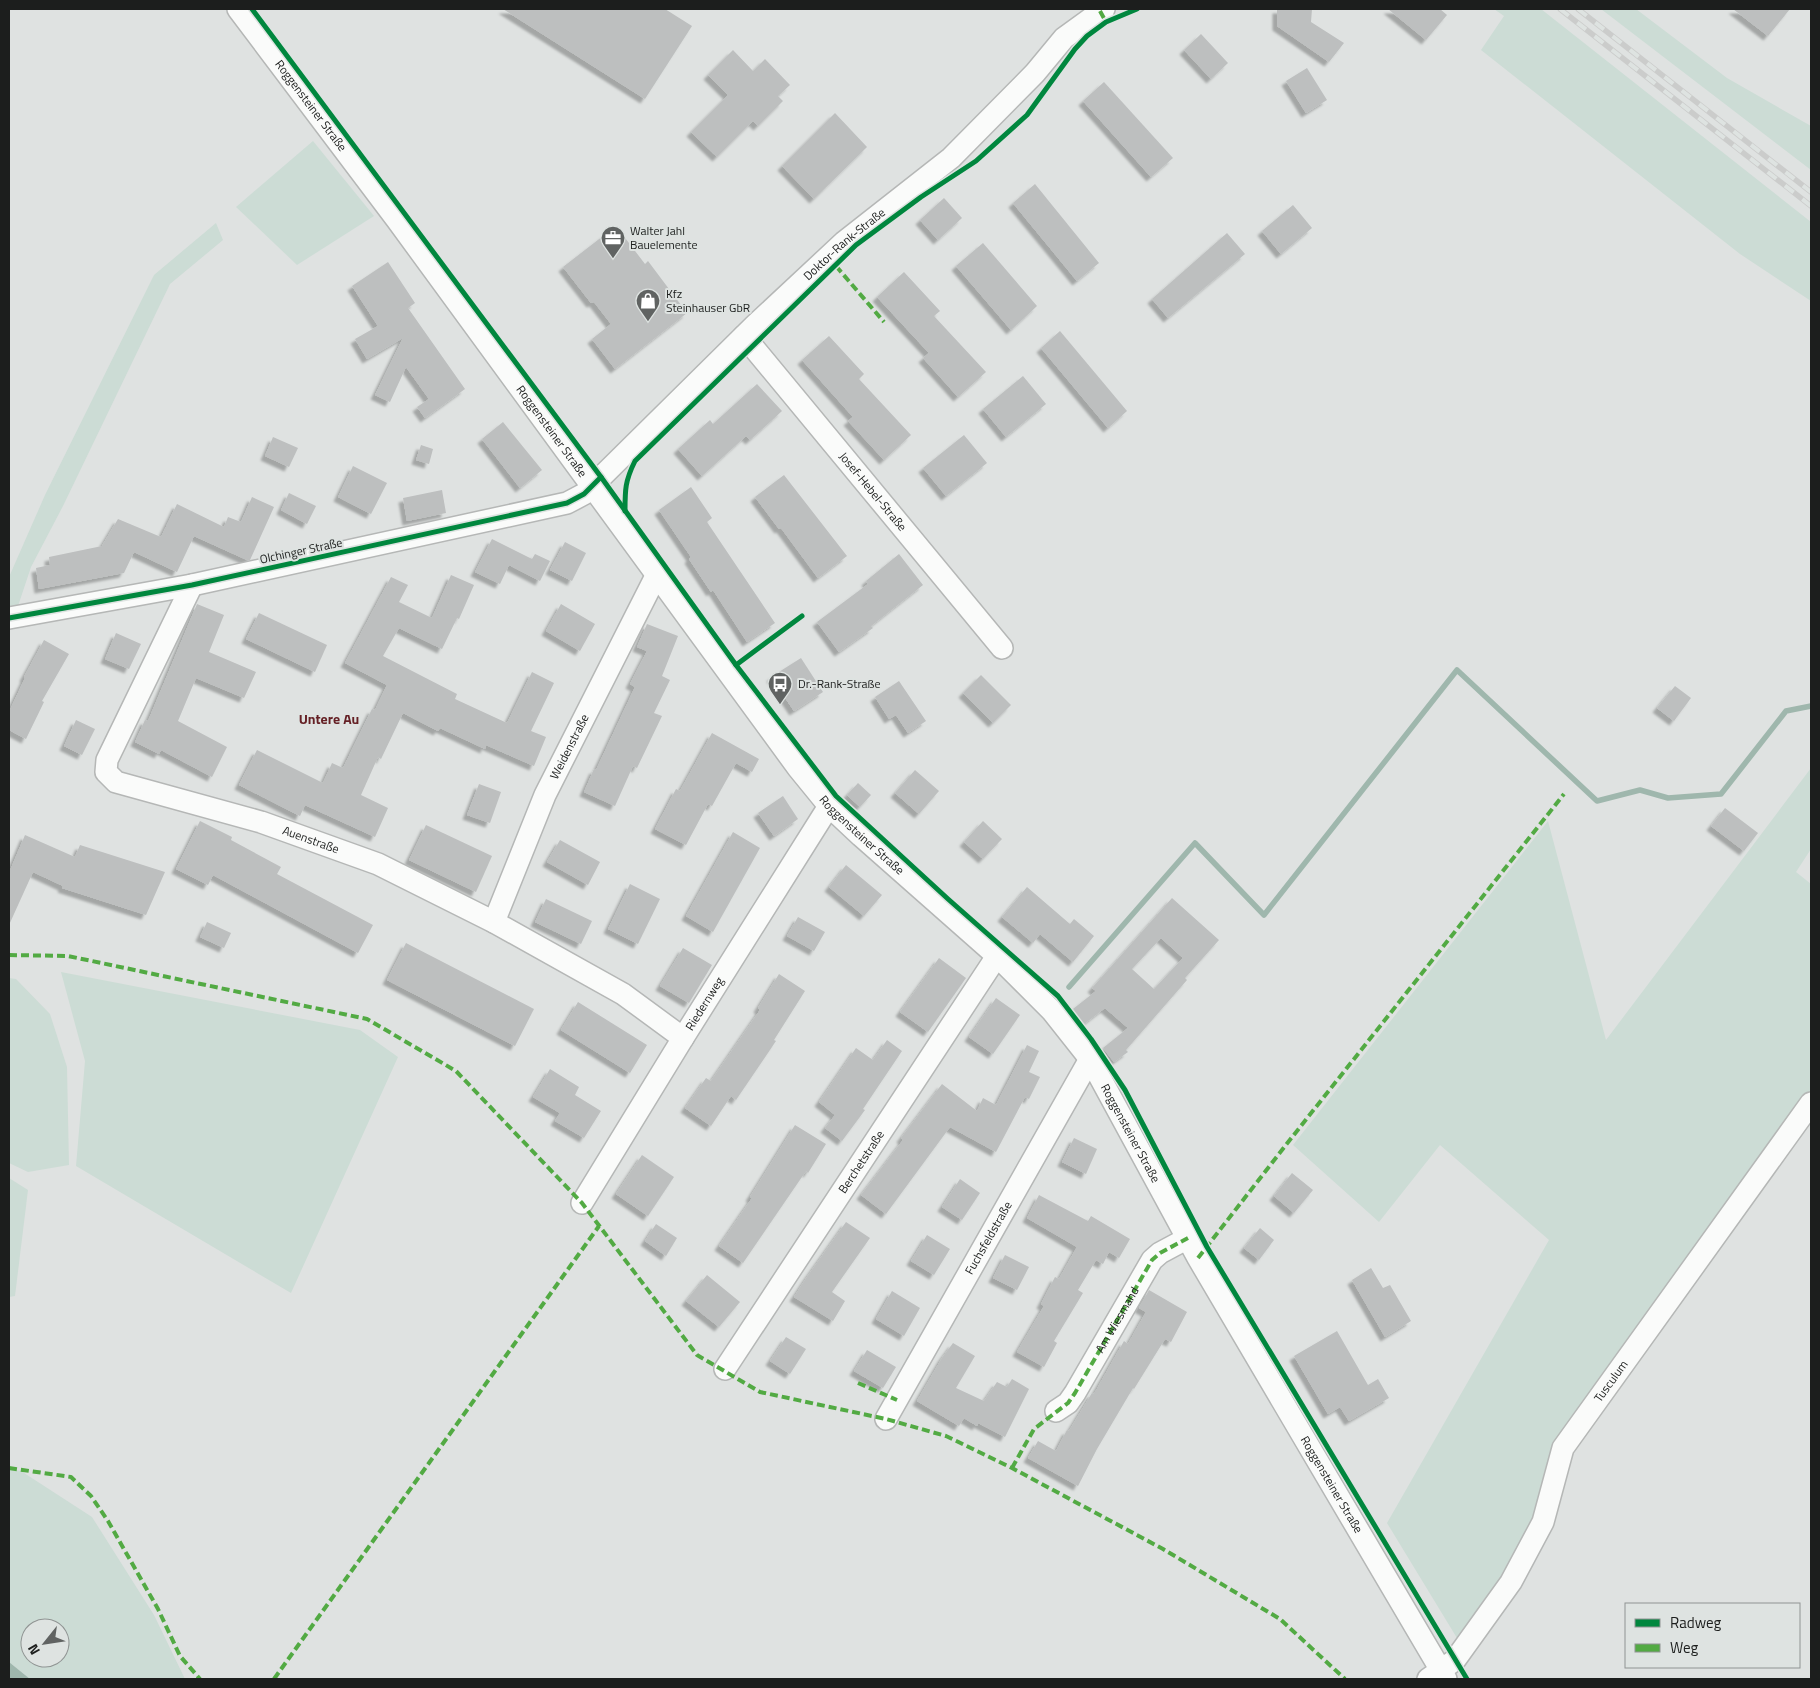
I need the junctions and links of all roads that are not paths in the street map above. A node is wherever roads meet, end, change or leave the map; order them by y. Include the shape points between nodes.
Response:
1 (238, 9) edge
2 (1104, 9) edge
3 (744, 336) junction
4 (592, 487) junction
5 (656, 576) junction
6 (192, 585) junction
7 (9, 618) edge
8 (1002, 648) dead end
9 (830, 806) junction
10 (494, 922) junction
11 (998, 956) junction
12 (683, 1038) junction
13 (1090, 1059) junction
14 (1811, 1103) edge
15 (582, 1203) dead end
16 (1188, 1238) junction
17 (724, 1369) dead end
18 (1056, 1411) dead end
19 (886, 1419) dead end
20 (1438, 1676) edge

1 - 4 street, Roggensteiner Straße
2 - 3 street, Doktor-Rank-Straße via 1064,38 950,158 844,242
3 - 4 street, Doktor-Rank-Straße
3 - 8 street, Josef-Hebel-Straße
4 - 5 street, Roggensteiner Straße
4 - 6 street, Olchinger Straße via 567,503
5 - 9 street, Roggensteiner Straße via 798,768
5 - 10 street, Weidenstraße via 545,795
6 - 7 street, Olchinger Straße
6 - 10 street, Auenstraße via 107,760 106,772 116,782 261,822 378,864
9 - 11 street, Roggensteiner Straße
9 - 12 street, Riedernweg
10 - 12 street, Auenstraße via 623,994
11 - 13 street, Roggensteiner Straße via 1052,1011
11 - 17 street, Berchetstraße
12 - 15 street, Riedernweg
13 - 16 street, Roggensteiner Straße
13 - 19 street, Fuchsfeldstraße
14 - 20 street, Tusculum via 1563,1448 1543,1522 1511,1582 1455,1660
16 - 18 street, Am Wiesmahd via 1152,1260 1075,1394
16 - 20 street, Roggensteiner Straße

